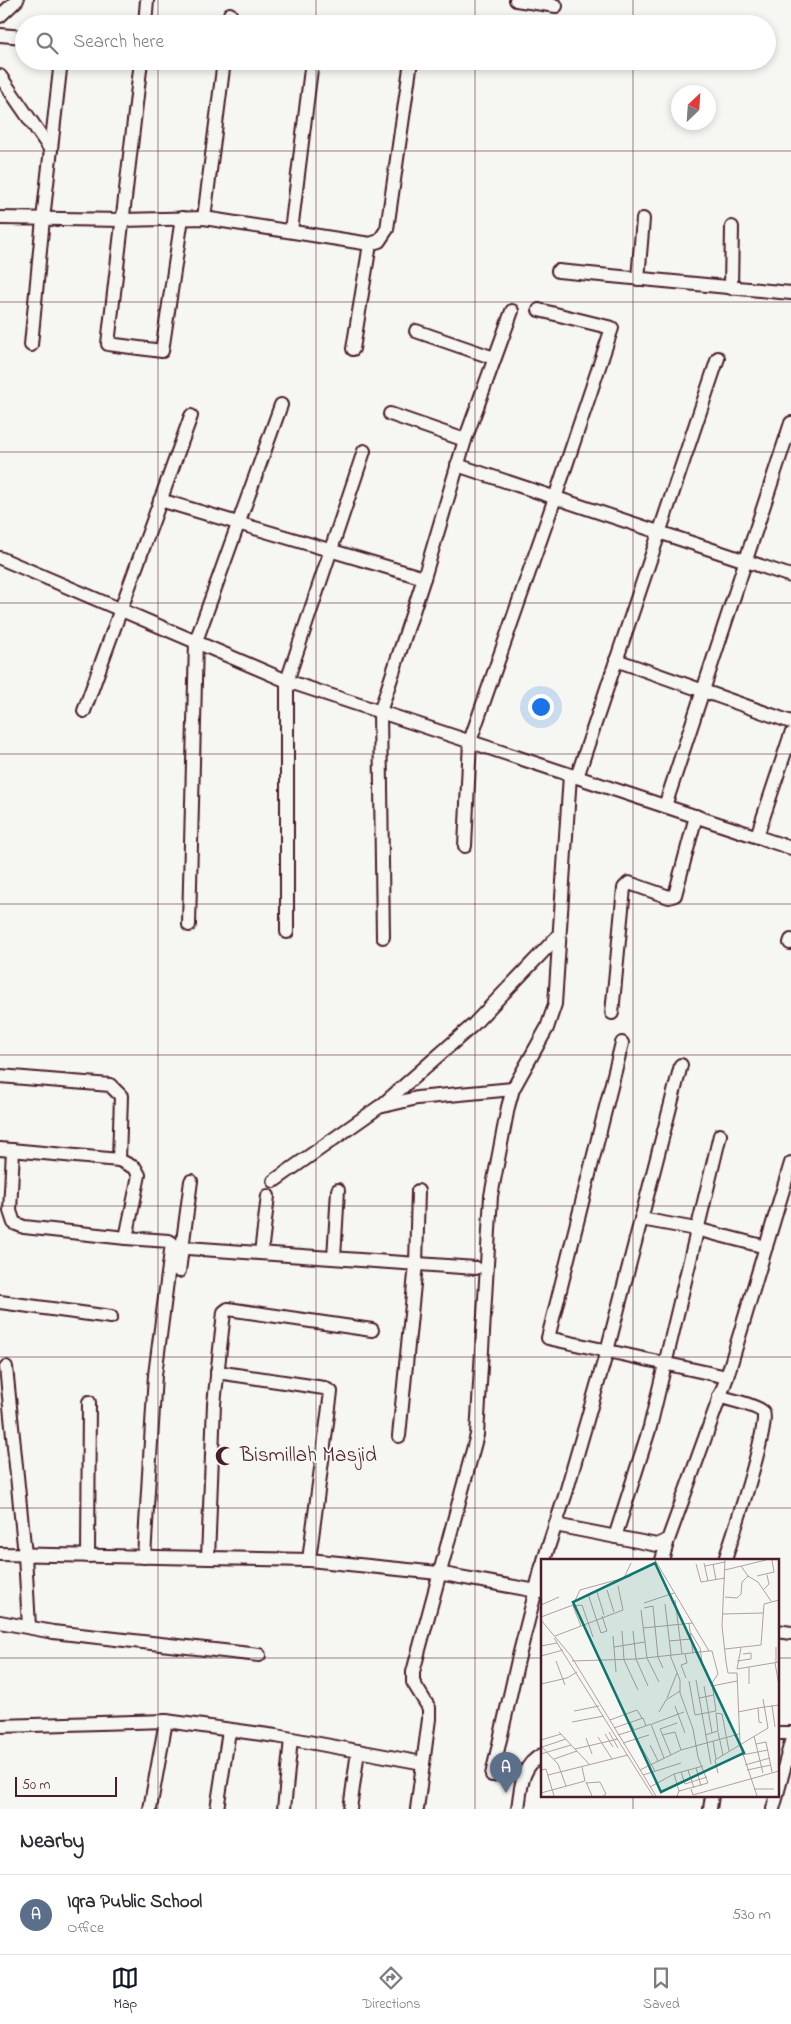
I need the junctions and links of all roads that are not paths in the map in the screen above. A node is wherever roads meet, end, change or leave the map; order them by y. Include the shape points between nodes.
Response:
1 (17, 0) edge
2 (147, 0) edge
3 (516, 0) edge
4 (556, 6) dead end
5 (146, 15) edge
6 (0, 16) edge
7 (0, 35) edge
8 (15, 37) edge
9 (60, 70) edge
10 (139, 70) edge
11 (223, 70) edge
12 (311, 70) edge
13 (410, 70) edge
14 (0, 76) edge
15 (51, 150) junction
16 (0, 218) edge
17 (182, 218) junction
18 (204, 218) junction
19 (43, 219) junction
20 (642, 219) dead end
21 (122, 220) junction
22 (732, 226) dead end
23 (291, 231) junction
24 (370, 244) junction
25 (558, 272) dead end
26 (638, 279) junction
27 (731, 288) junction
28 (791, 293) edge
29 (539, 310) dead end
30 (512, 311) dead end
31 (416, 331) dead end
32 (32, 345) dead end
33 (353, 349) dead end
34 (494, 358) junction
35 (718, 358) dead end
36 (281, 405) dead end
37 (390, 414) dead end
38 (192, 416) dead end
39 (791, 424) edge
40 (464, 440) junction
41 (364, 451) dead end
42 (457, 465) junction
43 (555, 498) junction
44 (160, 500) junction
45 (238, 524) junction
46 (660, 533) junction
47 (331, 551) junction
48 (0, 558) edge
49 (744, 561) junction
50 (791, 576) edge
51 (424, 578) junction
52 (120, 610) junction
53 (196, 641) junction
54 (616, 660) junction
55 (287, 681) junction
56 (702, 690) junction
57 (84, 711) dead end
58 (380, 712) junction
59 (791, 722) edge
60 (791, 734) edge
61 (470, 741) junction
62 (573, 776) junction
63 (665, 806) junction
64 (696, 816) junction
65 (757, 836) junction
66 (465, 846) dead end
67 (791, 848) edge
68 (190, 925) dead end
69 (287, 932) dead end
70 (558, 936) junction
71 (383, 937) dead end
72 (612, 1013) dead end
73 (622, 1043) dead end
74 (681, 1065) dead end
75 (0, 1076) edge
76 (513, 1089) junction
77 (379, 1107) junction
78 (720, 1135) dead end
79 (0, 1149) edge
80 (14, 1150) junction
81 (119, 1160) junction
82 (791, 1165) edge
83 (191, 1181) dead end
84 (274, 1181) dead end
85 (338, 1190) dead end
86 (418, 1191) dead end
87 (268, 1196) dead end
88 (641, 1219) junction
89 (0, 1221) edge
90 (14, 1223) junction
91 (696, 1229) junction
92 (126, 1238) junction
93 (178, 1247) junction
94 (766, 1247) junction
95 (262, 1253) junction
96 (334, 1258) junction
97 (416, 1264) junction
98 (476, 1268) dead end
99 (179, 1271) dead end
100 (0, 1302) edge
101 (110, 1317) dead end
102 (372, 1330) dead end
103 (607, 1351) junction
104 (666, 1363) junction
105 (6, 1367) dead end
106 (217, 1372) junction
107 (727, 1376) junction
108 (720, 1396) junction
109 (89, 1402) dead end
110 (399, 1436) dead end
111 (555, 1525) junction
112 (615, 1537) junction
113 (668, 1540) junction
114 (0, 1554) edge
115 (25, 1555) junction
116 (88, 1556) junction
117 (144, 1557) junction
118 (208, 1558) junction
119 (544, 1559) edge
120 (662, 1559) edge
121 (725, 1559) edge
122 (309, 1560) junction
123 (438, 1573) junction
124 (541, 1574) edge
125 (539, 1591) edge
126 (0, 1622) edge
127 (29, 1627) junction
128 (778, 1631) edge
129 (791, 1634) edge
130 (259, 1655) dead end
131 (166, 1721) junction
132 (0, 1726) edge
133 (230, 1730) junction
134 (778, 1733) edge
135 (791, 1733) edge
136 (292, 1739) junction
137 (791, 1742) edge
138 (358, 1751) junction
139 (541, 1756) edge
140 (423, 1763) junction
141 (492, 1775) dead end
142 (778, 1790) edge
143 (712, 1796) edge
144 (776, 1796) edge
145 (150, 1809) edge
146 (217, 1809) edge
147 (284, 1809) edge
148 (350, 1809) edge
149 (417, 1809) edge
150 (518, 1809) edge
151 (710, 1809) edge
152 (773, 1809) edge

1 - 6 street
2 - 5 street
3 - 4 street
7 - 8 street
9 - 15 street
10 - 21 street
11 - 18 street
12 - 23 street
13 - 24 street via 387,229 378,241
14 - 15 street
15 - 19 street
16 - 19 street
17 - 18 street
17 - 21 street
17 - 21 street via 162,352 108,344
18 - 23 street
19 - 21 street
19 - 32 street
20 - 26 street
22 - 27 street
23 - 24 street
24 - 33 street
25 - 26 street
26 - 27 street
27 - 28 street
29 - 43 street via 612,328
30 - 34 street
31 - 34 street
34 - 40 street
35 - 46 street
36 - 45 street
37 - 40 street
38 - 44 street
39 - 49 street
40 - 42 street
41 - 47 street
42 - 43 street
42 - 51 street
43 - 46 street
43 - 61 street
44 - 45 street
44 - 52 street
45 - 47 street
45 - 53 street
46 - 49 street
46 - 54 street
47 - 51 street
47 - 55 street
48 - 52 street
49 - 50 street
49 - 56 street
51 - 58 street
52 - 53 street
52 - 57 street
53 - 55 street
53 - 68 street
54 - 56 street
54 - 62 street
55 - 58 street
55 - 69 street
56 - 59 street
56 - 63 street
58 - 61 street
58 - 71 street
60 - 65 street
61 - 62 street
61 - 66 street
62 - 63 street
62 - 70 street
63 - 64 street
64 - 65 street
64 - 72 street via 675,895 669,897 629,883 624,888
65 - 67 street
70 - 76 street via 555,1004 546,1028
70 - 77 street via 473,1026
73 - 103 street via 548,1338
74 - 88 street
75 - 81 street via 110,1085 121,1096
76 - 77 street via 417,1098
76 - 123 street via 491,1196 477,1435
77 - 84 street
78 - 91 street
79 - 80 street
80 - 81 street
80 - 90 street via 10,1211
81 - 92 street via 135,1168 139,1175
82 - 94 street
83 - 93 street
85 - 96 street
86 - 97 street
87 - 95 street
88 - 91 street
88 - 103 street
89 - 90 street
90 - 92 street via 24,1227
91 - 94 street
91 - 104 street
92 - 93 street via 168,1241
93 - 95 street
93 - 99 street
93 - 117 street via 155,1375
94 - 107 street
95 - 96 street
96 - 97 street
97 - 98 street
97 - 110 street
100 - 101 street
102 - 106 street via 228,1309 224,1312
103 - 104 street
103 - 111 street
104 - 107 street
104 - 112 street via 650,1427
105 - 115 street
106 - 118 street
106 - 122 street via 324,1388 331,1392
107 - 108 street
108 - 113 street
108 - 121 street via 759,1409 765,1421
109 - 116 street
111 - 112 street
111 - 119 street
112 - 113 street via 657,1545
113 - 120 street
114 - 115 street
115 - 116 street
115 - 127 street
116 - 117 street
117 - 118 street
118 - 122 street
122 - 123 street
123 - 125 street
123 - 140 street via 413,1672 413,1682 429,1708
124 - 125 street
125 - 141 street
126 - 127 street
127 - 130 street
128 - 129 street
131 - 132 street
131 - 133 street
131 - 145 street
133 - 136 street
133 - 146 street
134 - 135 street
136 - 138 street
136 - 147 street
137 - 142 street
138 - 140 street
138 - 148 street
139 - 150 street via 532,1760 525,1770
140 - 149 street
143 - 151 street
144 - 152 street

